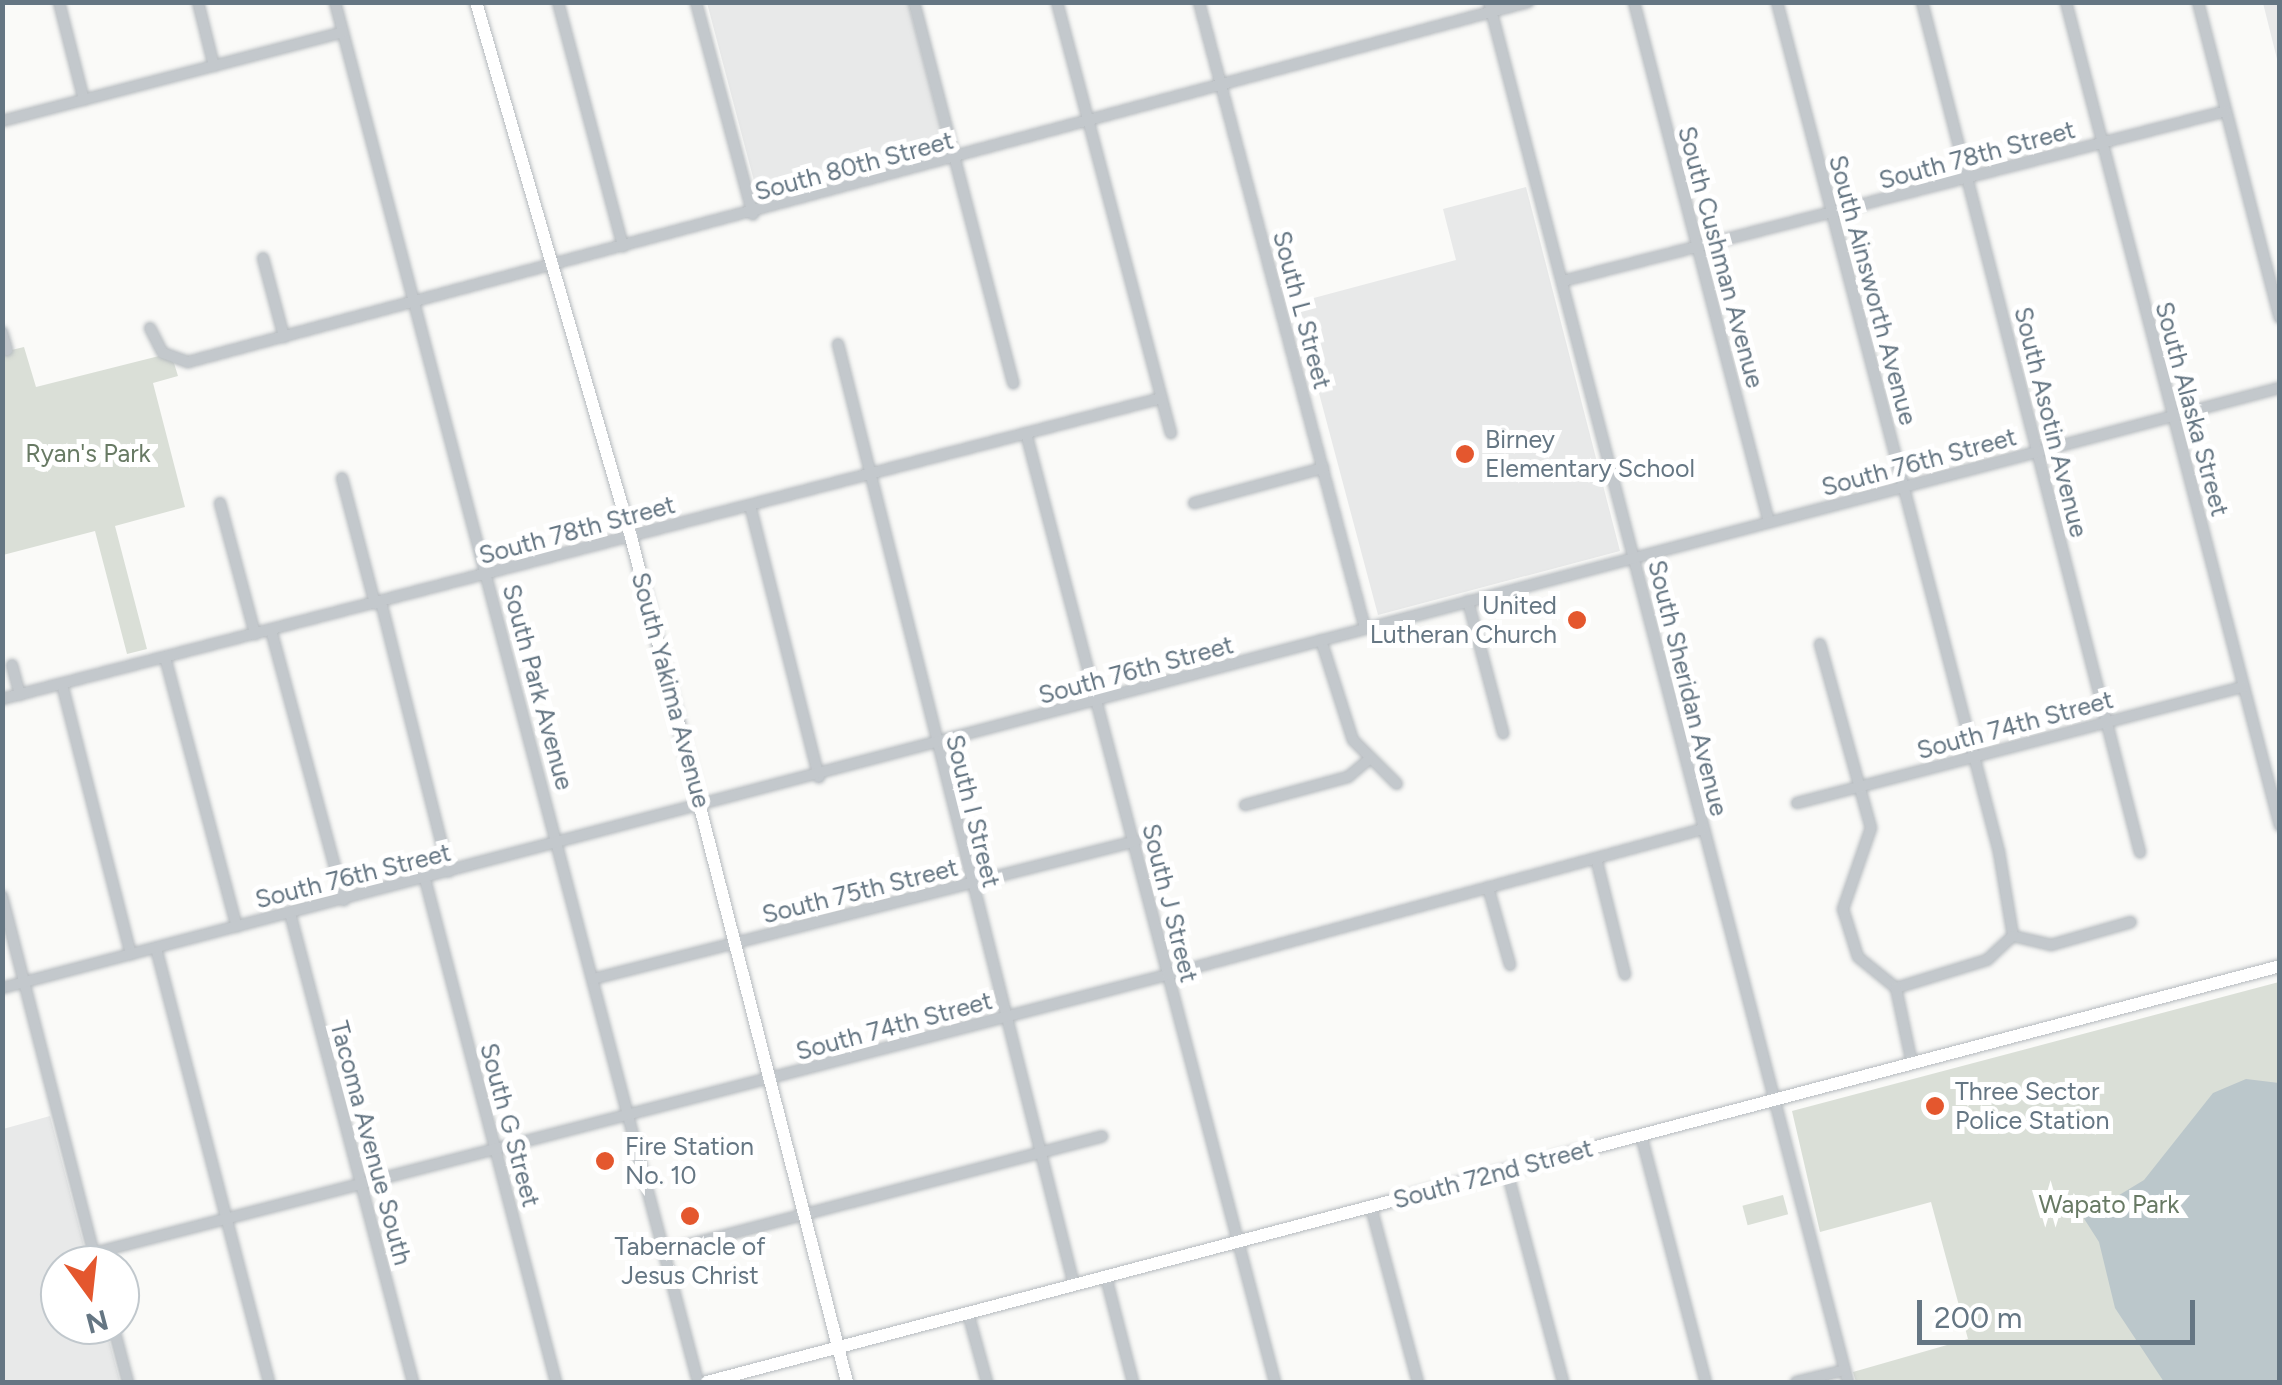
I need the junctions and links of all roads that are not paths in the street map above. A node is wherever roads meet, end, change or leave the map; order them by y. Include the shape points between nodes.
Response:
1 (60, 2) edge
2 (198, 2) edge
3 (335, 2) edge
4 (476, 2) edge
5 (558, 2) edge
6 (696, 2) edge
7 (914, 2) edge
8 (1057, 2) edge
9 (1200, 2) edge
10 (1528, 2) edge
11 (1634, 2) edge
12 (1777, 2) edge
13 (1922, 2) edge
14 (2066, 2) edge
15 (2198, 2) edge
16 (1490, 7) edge
17 (343, 32) junction
18 (214, 66) junction
19 (1222, 86) junction
20 (84, 100) junction
21 (2226, 111) junction
22 (2, 121) edge
23 (1088, 122) junction
24 (2102, 144) junction
25 (955, 160) junction
26 (1967, 178) junction
27 (752, 214) junction
28 (1832, 214) junction
29 (623, 247) junction
30 (1698, 249) junction
31 (263, 258) dead end
32 (550, 268) junction
33 (1563, 281) junction
34 (416, 304) junction
35 (2280, 318) edge
36 (150, 328) dead end
37 (2, 332) edge
38 (284, 337) junction
39 (838, 344) dead end
40 (8, 350) dead end
41 (1013, 383) dead end
42 (2280, 388) edge
43 (1162, 398) junction
44 (2173, 416) junction
45 (1026, 433) junction
46 (1171, 433) dead end
47 (2038, 451) junction
48 (1323, 468) junction
49 (870, 472) junction
50 (342, 478) dead end
51 (1905, 486) junction
52 (220, 502) dead end
53 (1194, 503) dead end
54 (750, 505) junction
55 (1769, 522) junction
56 (631, 537) junction
57 (1634, 556) junction
58 (488, 574) junction
59 (1468, 601) junction
60 (378, 603) junction
61 (1365, 628) junction
62 (272, 630) junction
63 (255, 634) junction
64 (1321, 640) junction
65 (1820, 644) dead end
66 (164, 658) junction
67 (12, 665) dead end
68 (62, 684) junction
69 (2243, 687) junction
70 (20, 695) junction
71 (2, 699) edge
72 (1096, 701) junction
73 (2107, 721) junction
74 (1503, 734) dead end
75 (936, 745) junction
76 (1972, 757) junction
77 (1368, 760) junction
78 (819, 777) junction
79 (1397, 784) dead end
80 (1863, 785) junction
81 (1797, 803) dead end
82 (1244, 805) dead end
83 (702, 807) junction
84 (2280, 826) edge
85 (1703, 829) junction
86 (1136, 841) junction
87 (558, 844) junction
88 (2140, 852) dead end
89 (1596, 858) junction
90 (449, 872) junction
91 (424, 879) junction
92 (971, 882) junction
93 (1488, 887) junction
94 (2, 896) edge
95 (344, 900) junction
96 (290, 913) junction
97 (2132, 922) dead end
98 (237, 927) junction
99 (2014, 936) junction
100 (736, 944) junction
101 (156, 948) junction
102 (130, 954) junction
103 (1510, 966) dead end
104 (2280, 966) edge
105 (1624, 974) dead end
106 (1168, 975) junction
107 (593, 979) junction
108 (24, 982) junction
109 (2, 988) edge
110 (1896, 988) junction
111 (1004, 1018) junction
112 (1912, 1064) junction
113 (772, 1079) junction
114 (1774, 1100) junction
115 (629, 1116) junction
116 (1641, 1135) junction
117 (1102, 1136) dead end
118 (496, 1150) junction
119 (1040, 1152) junction
120 (1507, 1171) junction
121 (362, 1184) junction
122 (1371, 1207) junction
123 (804, 1214) junction
124 (227, 1219) junction
125 (1237, 1242) junction
126 (92, 1245) edge
127 (140, 1246) edge
128 (664, 1251) junction
129 (1106, 1277) junction
130 (1074, 1285) junction
131 (968, 1313) junction
132 (118, 1345) edge
133 (838, 1348) junction
134 (1845, 1370) junction
135 (128, 1382) edge
136 (269, 1382) edge
137 (413, 1382) edge
138 (556, 1382) edge
139 (698, 1382) edge
140 (706, 1382) edge
141 (847, 1382) edge
142 (987, 1382) edge
143 (1133, 1382) edge
144 (1275, 1382) edge
145 (1418, 1382) edge
146 (1563, 1382) edge
147 (1706, 1382) edge
148 (1796, 1382) edge
149 (1848, 1382) edge

1 - 20 street
2 - 18 street
3 - 17 street, South Park Avenue
4 - 32 main road, South Yakima Avenue
5 - 29 street
6 - 27 street
7 - 25 street
8 - 23 street
9 - 19 street, South L Street
10 - 16 street, South 80th Street
11 - 30 street, South Cushman Avenue
12 - 28 street, South Ainsworth Avenue
13 - 26 street, South Asotin Avenue
14 - 24 street, South Alaska Street
15 - 21 street
16 - 19 street, South 80th Street
16 - 33 street, South Sheridan Avenue
17 - 18 street
17 - 34 street, South Park Avenue
18 - 20 street
19 - 23 street, South 80th Street
19 - 48 street, South L Street
20 - 22 street
21 - 24 street, South 78th Street
21 - 35 street
23 - 25 street, South 80th Street
23 - 43 street
24 - 26 street, South 78th Street
24 - 44 street, South Alaska Street
25 - 27 street, South 80th Street
25 - 41 street
26 - 28 street, South 78th Street
26 - 47 street, South Asotin Avenue
27 - 29 street, South 80th Street
28 - 30 street, South 78th Street
28 - 51 street, South Ainsworth Avenue
29 - 32 street, South 80th Street
30 - 33 street, South 78th Street
30 - 55 street, South Cushman Avenue
31 - 38 street
32 - 34 street, South 80th Street
32 - 56 main road, South Yakima Avenue
33 - 57 street, South Sheridan Avenue
34 - 38 street, South 80th Street
34 - 58 street, South Park Avenue
36 - 38 street, South 80th Street via 164,353 188,362
37 - 40 street
39 - 49 street, South I Street
42 - 44 street, South 76th Street
43 - 45 street, South 78th Street
43 - 46 street
44 - 47 street, South 76th Street
44 - 69 street, South Alaska Street
45 - 49 street, South 78th Street
45 - 72 street, South J Street
47 - 51 street, South 76th Street
47 - 73 street, South Asotin Avenue
48 - 53 street
48 - 61 street, South L Street
49 - 54 street, South 78th Street
49 - 75 street, South I Street
50 - 60 street
51 - 55 street, South 76th Street
51 - 76 street, South Ainsworth Avenue
52 - 63 street
54 - 56 street, South 78th Street
54 - 78 street
55 - 57 street, South 76th Street
56 - 58 street, South 78th Street
56 - 83 main road, South Yakima Avenue
57 - 59 street, South 76th Street
57 - 85 street, South Sheridan Avenue
58 - 60 street, South 78th Street
58 - 87 street, South Park Avenue
59 - 61 street, South 76th Street
59 - 74 street
60 - 62 street, South 78th Street
60 - 90 street
61 - 64 street, South 76th Street
62 - 63 street, South 78th Street
62 - 95 street
63 - 66 street, South 78th Street
64 - 72 street, South 76th Street
64 - 77 street via 1346,726
65 - 80 street
66 - 68 street, South 78th Street
66 - 98 street
67 - 70 street
68 - 70 street, South 78th Street
68 - 102 street
69 - 73 street, South 74th Street
69 - 84 street, South Alaska Street
70 - 71 street, South 78th Street
72 - 75 street, South 76th Street
72 - 86 street, South J Street
73 - 76 street, South 74th Street
73 - 88 street, South Asotin Avenue
75 - 78 street, South 76th Street
75 - 92 street, South I Street
76 - 80 street, South 74th Street
76 - 99 street, South Ainsworth Avenue via 2012,905
77 - 79 street
77 - 82 street via 1348,777
78 - 83 street, South 76th Street
80 - 81 street, South 74th Street
80 - 110 street via 1872,828 1842,908 1858,957
83 - 87 street, South 76th Street
83 - 100 main road, South Yakima Avenue
85 - 89 street, South 74th Street
85 - 114 street, South Sheridan Avenue
86 - 92 street, South 75th Street
86 - 106 street, South J Street
87 - 90 street, South 76th Street
87 - 107 street, South Park Avenue
89 - 93 street, South 74th Street
89 - 105 street
90 - 91 street, South 76th Street
91 - 95 street, South 76th Street
91 - 118 street, South G Street
92 - 100 street, South 75th Street
92 - 111 street, South I Street
93 - 103 street
93 - 106 street, South 74th Street
94 - 108 street
95 - 96 street, South 76th Street
96 - 98 street, South 76th Street
96 - 121 street, Tacoma Avenue South
97 - 99 street via 2051,945
98 - 101 street, South 76th Street
99 - 110 street via 1986,960
100 - 107 street, South 75th Street
100 - 113 main road, South Yakima Avenue
101 - 102 street, South 76th Street
101 - 124 street
102 - 108 street, South 76th Street
104 - 112 main road, South 72nd Street
106 - 111 street, South 74th Street
106 - 125 street, South J Street
107 - 115 street, South Park Avenue
108 - 109 street, South 76th Street
108 - 126 street
110 - 112 street
111 - 113 street, South 74th Street
111 - 119 street, South I Street
112 - 114 main road, South 72nd Street
113 - 115 street, South 74th Street
113 - 123 main road, South Yakima Avenue
114 - 116 main road, South 72nd Street
114 - 134 street, South Sheridan Avenue
115 - 118 street, South 74th Street
115 - 128 street, South Park Avenue
116 - 120 main road, South 72nd Street
116 - 147 street
117 - 119 street
118 - 121 street, South 74th Street
118 - 138 street, South G Street
119 - 123 street
119 - 130 street, South I Street
120 - 122 main road, South 72nd Street
120 - 146 street
121 - 124 street, South 74th Street
121 - 137 street, Tacoma Avenue South
122 - 125 main road, South 72nd Street
122 - 145 street
123 - 128 street
123 - 133 main road, South Yakima Avenue
124 - 127 street, South 74th Street
124 - 136 street
125 - 129 main road, South 72nd Street
125 - 144 street, South J Street
128 - 139 street, South Park Avenue
129 - 130 main road, South 72nd Street
129 - 143 street
130 - 131 main road, South 72nd Street
131 - 133 main road, South 72nd Street
131 - 142 street
132 - 135 street
133 - 140 main road, South 72nd Street
133 - 141 main road, South Yakima Avenue
134 - 148 street
134 - 149 street, South Sheridan Avenue

